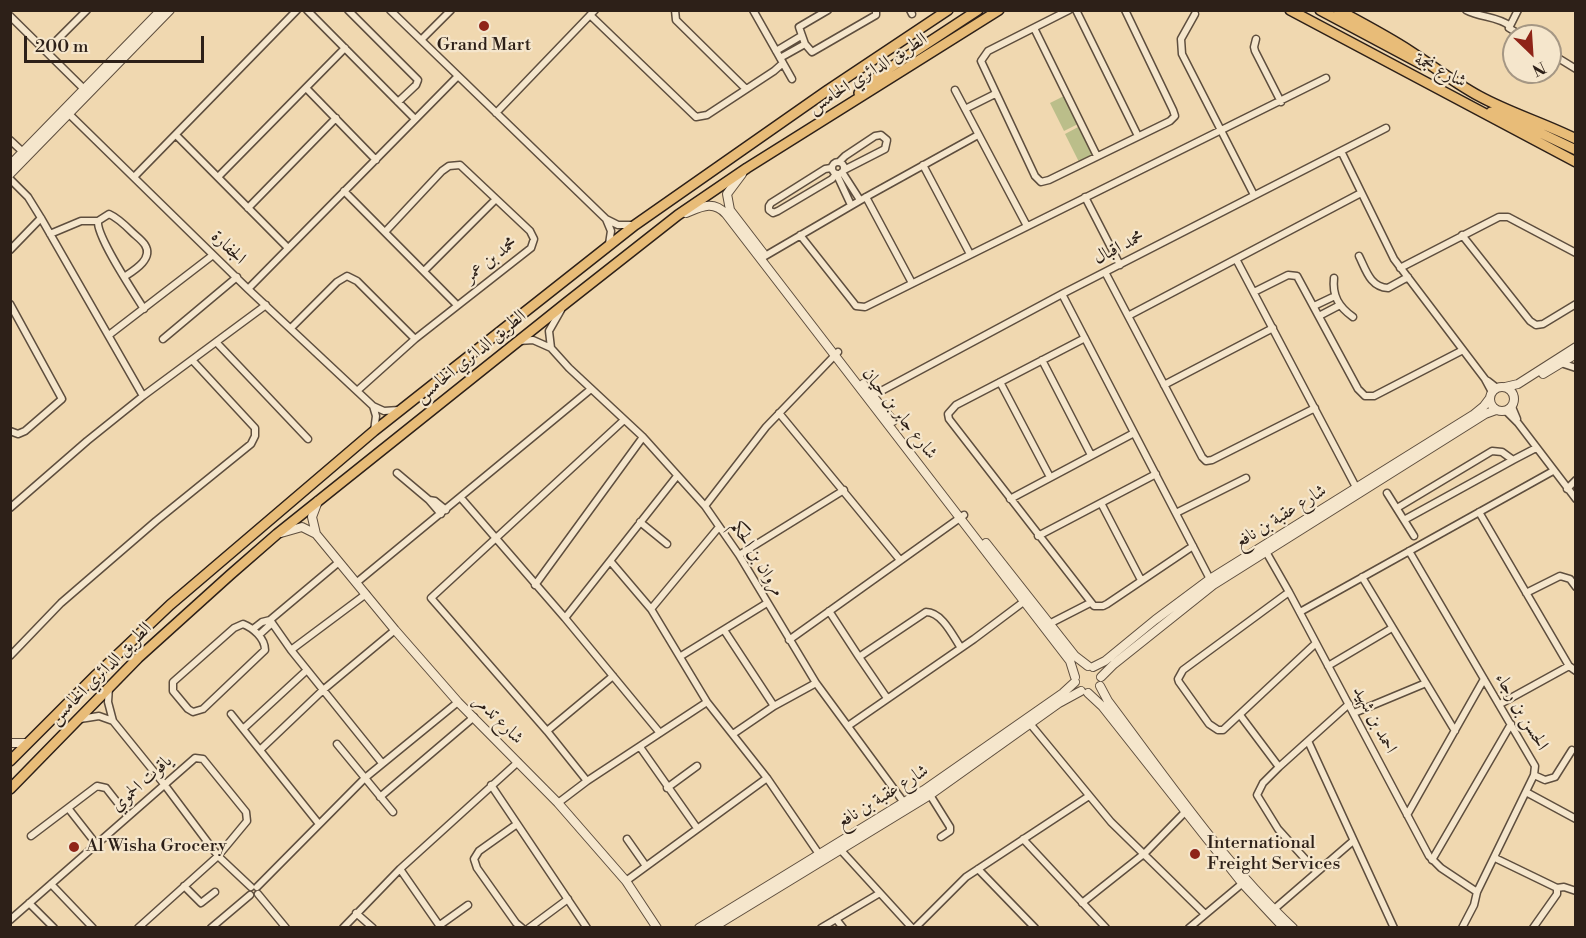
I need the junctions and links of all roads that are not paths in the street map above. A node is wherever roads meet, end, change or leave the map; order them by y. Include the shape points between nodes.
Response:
1 (87, 10) edge
2 (161, 10) edge
3 (170, 10) edge
4 (297, 10) edge
5 (307, 10) edge
6 (348, 10) edge
7 (390, 10) edge
8 (451, 10) edge
9 (675, 10) edge
10 (753, 10) edge
11 (828, 10) edge
12 (876, 10) edge
13 (948, 10) edge
14 (978, 10) edge
15 (999, 10) edge
16 (1070, 10) edge
17 (1076, 10) edge
18 (1125, 10) edge
19 (1290, 10) edge
20 (1320, 10) edge
21 (1338, 10) edge
22 (1466, 10) edge
23 (1518, 10) edge
24 (592, 13) edge
25 (1194, 14) dead end
26 (10, 16) edge
27 (1507, 24) edge
28 (1511, 24) edge
29 (1034, 28) junction
30 (801, 36) junction
31 (1256, 39) dead end
32 (421, 40) junction
33 (805, 44) junction
34 (345, 48) junction
35 (46, 51) junction
36 (776, 51) junction
37 (782, 60) junction
38 (1562, 61) edge
39 (1575, 69) edge
40 (1439, 72) junction
41 (458, 76) junction
42 (1326, 78) dead end
43 (792, 79) dead end
44 (306, 88) junction
45 (746, 89) junction
46 (955, 90) dead end
47 (87, 91) junction
48 (995, 94) junction
49 (398, 102) junction
50 (1281, 102) junction
51 (1475, 108) junction
52 (841, 109) junction
53 (965, 109) junction
54 (67, 112) junction
55 (496, 113) junction
56 (336, 118) junction
57 (415, 119) junction
58 (1386, 128) dead end
59 (1222, 131) junction
60 (176, 135) junction
61 (978, 135) junction
62 (1138, 136) junction
63 (1575, 139) edge
64 (10, 140) edge
65 (1575, 150) edge
66 (1341, 151) junction
67 (26, 154) junction
68 (1097, 156) junction
69 (376, 160) junction
70 (839, 162) junction
71 (1575, 162) edge
72 (10, 165) edge
73 (923, 165) junction
74 (747, 168) junction
75 (831, 168) junction
76 (840, 173) junction
77 (10, 174) edge
78 (134, 177) junction
79 (218, 177) junction
80 (10, 179) edge
81 (344, 191) junction
82 (1361, 194) junction
83 (1254, 195) junction
84 (866, 196) junction
85 (1085, 197) junction
86 (496, 199) junction
87 (860, 200) junction
88 (851, 205) junction
89 (248, 208) junction
90 (678, 215) junction
91 (41, 218) junction
92 (606, 219) junction
93 (98, 221) junction
94 (635, 225) junction
95 (1027, 225) junction
96 (385, 232) junction
97 (50, 234) junction
98 (800, 235) junction
99 (1462, 235) junction
100 (288, 248) junction
101 (606, 248) junction
102 (10, 250) edge
103 (1575, 253) edge
104 (970, 254) junction
105 (213, 255) junction
106 (765, 256) junction
107 (1359, 256) dead end
108 (1236, 259) junction
109 (1120, 265) junction
110 (1400, 268) junction
111 (424, 271) junction
112 (1105, 272) junction
113 (124, 277) junction
114 (237, 277) junction
115 (1334, 278) dead end
116 (1408, 278) junction
117 (912, 283) junction
118 (248, 289) junction
119 (1254, 292) junction
120 (1062, 294) junction
121 (1335, 296) junction
122 (566, 303) junction
123 (1575, 303) edge
124 (10, 304) edge
125 (266, 305) junction
126 (457, 305) junction
127 (1340, 305) junction
128 (1314, 306) junction
129 (144, 309) junction
130 (1128, 316) junction
131 (1319, 316) junction
132 (1353, 317) dead end
133 (291, 328) junction
134 (1273, 328) junction
135 (109, 335) junction
136 (1085, 338) junction
137 (163, 339) dead end
138 (415, 339) junction
139 (518, 341) junction
140 (218, 343) junction
141 (1575, 347) edge
142 (551, 348) junction
143 (1463, 350) junction
144 (836, 353) junction
145 (1575, 354) edge
146 (1042, 360) junction
147 (193, 361) junction
148 (1560, 363) junction
149 (1575, 368) edge
150 (1000, 382) junction
151 (1164, 385) junction
152 (591, 388) junction
153 (357, 391) junction
154 (1496, 391) junction
155 (143, 396) junction
156 (871, 397) junction
157 (1514, 397) junction
158 (373, 406) junction
159 (1315, 408) junction
160 (403, 409) junction
161 (1509, 409) junction
162 (1496, 410) junction
163 (779, 413) junction
164 (624, 420) junction
165 (374, 430) junction
166 (10, 432) edge
167 (1134, 432) junction
168 (643, 438) junction
169 (308, 439) dead end
170 (1536, 448) junction
171 (1091, 455) junction
172 (1513, 460) junction
173 (1553, 471) junction
174 (397, 473) dead end
175 (1156, 474) junction
176 (677, 476) junction
177 (1050, 477) junction
178 (1246, 478) dead end
179 (1575, 480) edge
180 (1567, 489) junction
181 (843, 490) junction
182 (1357, 491) junction
183 (1388, 493) dead end
184 (460, 498) junction
185 (1010, 499) junction
186 (1575, 499) edge
187 (318, 501) junction
188 (12, 503) edge
189 (1101, 503) junction
190 (705, 507) junction
191 (1397, 508) junction
192 (444, 512) junction
193 (1479, 512) junction
194 (1176, 513) junction
195 (962, 516) junction
196 (1404, 520) junction
197 (640, 522) junction
198 (719, 527) junction
199 (277, 534) junction
200 (316, 534) junction
201 (1038, 536) junction
202 (1413, 536) dead end
203 (496, 539) junction
204 (667, 544) dead end
205 (1193, 546) junction
206 (1264, 549) junction
207 (1409, 551) junction
208 (739, 555) junction
209 (900, 560) junction
210 (339, 562) junction
211 (611, 562) junction
212 (1362, 577) junction
213 (1141, 580) junction
214 (1211, 582) junction
215 (356, 583) junction
216 (535, 585) junction
217 (1575, 587) edge
218 (1289, 592) junction
219 (1527, 593) junction
220 (366, 594) junction
221 (1027, 600) junction
222 (767, 603) junction
223 (1090, 603) junction
224 (651, 609) junction
225 (829, 611) junction
226 (1300, 612) junction
227 (565, 618) junction
228 (271, 622) junction
229 (1049, 624) junction
230 (1392, 628) junction
231 (253, 629) junction
232 (395, 630) junction
233 (724, 630) junction
234 (258, 635) junction
235 (789, 640) junction
236 (1316, 643) junction
237 (961, 648) junction
238 (291, 650) junction
239 (10, 656) edge
240 (681, 656) junction
241 (859, 657) junction
242 (1328, 666) junction
243 (1569, 666) junction
244 (1090, 667) junction
245 (307, 670) junction
246 (1575, 671) edge
247 (613, 676) junction
248 (1101, 677) junction
249 (1075, 679) junction
250 (1484, 679) junction
251 (1426, 682) junction
252 (816, 683) junction
253 (1100, 686) junction
254 (110, 687) junction
255 (323, 690) junction
256 (1084, 692) junction
257 (887, 698) junction
258 (458, 702) junction
259 (707, 702) junction
260 (1349, 704) junction
261 (1500, 704) junction
262 (774, 706) junction
263 (1354, 713) junction
264 (231, 714) dead end
265 (1240, 715) junction
266 (474, 717) junction
267 (77, 720) junction
268 (113, 721) junction
269 (1028, 722) junction
270 (1511, 724) junction
271 (848, 726) junction
272 (243, 729) junction
273 (547, 731) junction
274 (1455, 731) junction
275 (660, 733) junction
276 (733, 734) junction
277 (1308, 741) junction
278 (10, 743) edge
279 (27, 743) junction
280 (337, 744) dead end
281 (640, 747) junction
282 (260, 750) junction
283 (1572, 750) dead end
284 (10, 761) edge
285 (518, 762) junction
286 (382, 763) junction
287 (697, 766) dead end
288 (1279, 766) junction
289 (1534, 775) junction
290 (365, 778) junction
291 (767, 778) junction
292 (586, 781) junction
293 (164, 784) junction
294 (491, 785) junction
295 (667, 788) junction
296 (10, 789) edge
297 (1526, 792) junction
298 (930, 795) junction
299 (1089, 796) junction
300 (380, 797) junction
301 (558, 803) junction
302 (907, 806) junction
303 (68, 807) junction
304 (1187, 810) junction
305 (393, 812) dead end
306 (1407, 815) junction
307 (128, 816) junction
308 (1575, 819) edge
309 (319, 824) junction
310 (517, 824) junction
311 (697, 828) junction
312 (31, 836) dead end
313 (941, 837) dead end
314 (627, 839) dead end
315 (1023, 839) junction
316 (1353, 841) junction
317 (97, 845) junction
318 (838, 847) junction
319 (1145, 853) junction
320 (218, 856) junction
321 (821, 856) junction
322 (1495, 858) junction
323 (1432, 860) junction
324 (646, 866) junction
325 (399, 868) junction
326 (978, 869) junction
327 (1316, 871) junction
328 (626, 881) junction
329 (1244, 881) junction
330 (51, 884) junction
331 (184, 886) junction
332 (1557, 888) junction
333 (255, 889) junction
334 (1575, 891) edge
335 (215, 892) dead end
336 (1477, 892) junction
337 (880, 893) junction
338 (568, 899) junction
339 (29, 903) junction
340 (1082, 903) junction
341 (468, 905) dead end
342 (1271, 911) junction
343 (356, 913) junction
344 (1205, 914) junction
345 (836, 919) junction
346 (10, 920) edge
347 (441, 926) edge
348 (54, 927) edge
349 (93, 927) edge
350 (138, 927) edge
351 (211, 927) edge
352 (286, 927) edge
353 (343, 927) edge
354 (373, 927) edge
355 (522, 927) edge
356 (529, 927) edge
357 (587, 927) edge
358 (657, 927) edge
359 (699, 927) edge
360 (712, 927) edge
361 (821, 927) edge
362 (843, 927) edge
363 (913, 927) edge
364 (1035, 927) edge
365 (1106, 927) edge
366 (1189, 927) edge
367 (1284, 927) edge
368 (1293, 927) edge
369 (1394, 927) edge
370 (1462, 927) edge
371 (1533, 927) edge

1 - 35 street
2 - 47 street
3 - 47 street
4 - 60 street
5 - 34 street
6 - 49 street via 418,80
7 - 32 street
8 - 32 street
9 - 45 street via 676,20
10 - 36 street
11 - 30 street via 800,27
12 - 33 street via 876,15 814,52
13 - 94 main road, الطريق الدائري الخامس
14 - 52 main road via 882,74
15 - 52 main road, الطريق الدائري الخامس
16 - 29 street
17 - 62 street
18 - 62 street via 1174,113 1170,121
19 - 51 main road, شارع نجمة
20 - 40 main road
21 - 40 main road, شارع نجمة via 1409,50
22 - 27 street
23 - 28 street
24 - 45 street via 696,117 707,115
24 - 55 street
25 - 59 street via 1181,39 1181,49
26 - 35 street
29 - 48 street via 982,57
29 - 68 street
30 - 33 street
30 - 36 street
31 - 50 street via 1255,51
32 - 41 street
33 - 37 street
34 - 44 street
34 - 49 street
35 - 47 street
36 - 37 street
37 - 43 street
37 - 45 street via 774,71
38 - 39 street
40 - 63 main road, شارع نجمة via 1507,110
41 - 55 street
41 - 57 street
42 - 50 street
44 - 56 street
44 - 79 street
46 - 53 street
47 - 54 street
48 - 53 street
48 - 68 street via 1037,180 1045,182
49 - 57 street
50 - 59 street
51 - 65 main road via 1507,117
51 - 71 main road, شارع نجمة
52 - 74 main road, الطريق الدائري الخامس
53 - 61 street
54 - 67 street
54 - 78 street, الجفارة
55 - 92 street
56 - 69 street
56 - 89 street
57 - 69 street
58 - 66 street, محمد اقبال
59 - 83 street
59 - 85 street
60 - 78 street
60 - 79 street
61 - 73 street
61 - 95 street
62 - 68 street
64 - 67 street
66 - 82 street
66 - 83 street, محمد اقبال
67 - 72 street
67 - 77 street
69 - 81 street
70 - 75 street
70 - 76 street via 843,165
70 - 76 street via 875,136 886,140 885,149
73 - 84 street
73 - 104 street
74 - 90 main road, الطريق الدائري الخامس
74 - 106 street, شارع جابر بن حيان via 730,187 728,206
75 - 76 street
75 - 76 street via 825,168 771,203 769,210 778,211
76 - 87 street
76 - 88 street
78 - 105 street, الجفارة
79 - 89 street
80 - 91 street
81 - 96 street
81 - 100 street
82 - 108 street
82 - 110 street
83 - 109 street, محمد اقبال
84 - 87 street
84 - 117 street
85 - 95 street
85 - 109 street
86 - 96 street, محمد بن عمر via 465,167 454,165 442,171
86 - 111 street
86 - 126 street, محمد بن عمر via 530,231 534,244
87 - 88 street
88 - 98 street
89 - 100 street
90 - 122 main road, الطريق الدائري الخامس
90 - 144 street, شارع جابر بن حيان via 718,206
91 - 97 street
91 - 102 street
92 - 94 street via 618,225
92 - 101 street via 612,231
93 - 97 street via 81,220
93 - 113 street via 98,231
93 - 113 street via 109,214 116,217 145,244 145,258
94 - 101 main road, الطريق الدائري الخامس
95 - 104 street
96 - 111 street
97 - 135 street
98 - 106 street
98 - 117 street via 856,306 865,307
99 - 103 street via 1504,217
99 - 110 street
99 - 123 street via 1536,325
100 - 118 street
101 - 160 main road, الطريق الدائري الخامس
104 - 117 street
105 - 114 street, الجفارة
105 - 129 street
106 - 144 street, شارع جابر بن حيان
107 - 116 street via 1377,286 1389,288
108 - 119 street
108 - 130 street
109 - 112 street, محمد اقبال
110 - 116 street
111 - 126 street
112 - 120 street, محمد اقبال
112 - 130 street
113 - 129 street
114 - 118 street, الجفارة
114 - 137 street
115 - 121 street
116 - 143 street
118 - 125 street, الجفارة
119 - 128 street via 1293,274
119 - 134 street
120 - 136 street
120 - 156 street, محمد اقبال
121 - 127 street
121 - 128 street
122 - 139 main road, الطريق الدائري الخامس
122 - 142 street via 549,331
124 - 166 street via 62,399 25,431
125 - 133 street, الجفارة
125 - 140 street
126 - 138 street, محمد بن عمر
127 - 131 street
127 - 132 street
128 - 131 street
129 - 135 street
130 - 151 street
131 - 143 street via 1365,396 1374,396
133 - 138 street via 347,276 357,281
133 - 153 street, الجفارة
134 - 151 street
134 - 159 street
135 - 155 street
136 - 146 street
136 - 167 street
138 - 153 street, محمد بن عمر
139 - 142 street via 532,340
139 - 187 main road, الطريق الدائري الخامس
140 - 147 street
140 - 169 street
141 - 154 street, شارع عقبة بن نافع via 1518,384
142 - 152 street, مروان بن الحكم
143 - 154 street
144 - 156 street, شارع جابر بن حيان
144 - 163 street
145 - 148 street
146 - 150 street
146 - 171 street
147 - 155 street
147 - 239 street via 255,428 251,444 62,603
148 - 149 street
148 - 157 street
150 - 177 street
150 - 185 street via 956,405 948,414
151 - 159 street via 1206,461
152 - 164 street, مروان بن الحكم
152 - 184 street
153 - 158 street, الجفارة
154 - 157 street via 1509,389
154 - 162 street via 1492,407
154 - 182 street, شارع عقبة بن نافع via 1473,415
155 - 188 street
156 - 195 street, شارع جابر بن حيان
157 - 161 street
158 - 160 street via 390,411
158 - 165 street
159 - 182 street
160 - 165 main road, الطريق الدائري الخامس
161 - 162 street
161 - 170 street
162 - 182 street, شارع عقبة بن نافع
163 - 181 street
163 - 190 street
164 - 168 street, مروان بن الحكم
164 - 203 street
165 - 279 main road, الطريق الدائري الخامس via 177,598
167 - 171 street
167 - 175 street
168 - 176 street, مروان بن الحكم
168 - 216 street
170 - 172 street
170 - 173 street
171 - 177 street
172 - 191 street via 1502,452 1488,453
172 - 196 street
173 - 180 street
173 - 193 street
174 - 192 street
175 - 189 street
175 - 194 street
176 - 190 street, مروان بن الحكم
176 - 197 street
177 - 185 street
178 - 194 street
179 - 180 street
180 - 186 street
181 - 208 street
181 - 209 street
182 - 206 street, شارع عقبة بن نافع
183 - 191 street
184 - 192 street
184 - 203 street
185 - 201 street
187 - 199 main road, الطريق الدائري الخامس
187 - 200 street via 312,517
189 - 201 street
189 - 213 street
190 - 198 street, مروان بن الحكم
191 - 196 street
192 - 215 street
193 - 207 street
193 - 219 street
194 - 205 street
195 - 209 street
195 - 221 street, شارع جابر بن حيان
196 - 202 street
197 - 204 street
197 - 211 street
198 - 208 street, مروان بن الحكم
198 - 224 street
199 - 200 street via 298,527
199 - 254 main road, الطريق الدائري الخامس
200 - 210 street, شارع تدمر
201 - 223 street
203 - 216 street
203 - 273 street via 431,598
205 - 213 street
205 - 214 street
206 - 214 street, شارع عقبة بن نافع
206 - 218 street, احمد بن شهيد
207 - 212 street
207 - 250 street, الحسن بن رجاء
208 - 222 street, مروان بن الحكم
209 - 225 street
210 - 215 street, شارع تدمر
210 - 228 street
211 - 224 street
211 - 227 street
212 - 226 street
212 - 230 street
213 - 223 street via 1102,606
214 - 244 street, شارع عقبة بن نافع via 1105,661
214 - 248 street, شارع عقبة بن نافع
215 - 220 street, شارع تدمر
216 - 227 street
217 - 219 street via 1570,579 1560,576
218 - 226 street, احمد بن شهيد
218 - 265 street via 1179,675 1181,686 1213,728 1223,730
219 - 243 street
220 - 232 street, شارع تدمر
220 - 238 street
221 - 229 street, شارع جابر بن حيان
221 - 237 street
221 - 249 street, شارع جابر بن حيان via 1070,661
222 - 233 street
222 - 235 street, مروان بن الحكم
223 - 229 street
224 - 240 street
225 - 235 street
225 - 241 street
226 - 236 street, احمد بن شهيد
227 - 247 street
228 - 231 street via 262,622
228 - 234 street
228 - 238 street
229 - 244 street, شارع جابر بن حيان via 1075,656
230 - 242 street
230 - 251 street
231 - 234 street
231 - 234 street via 237,625 173,682 173,691 188,709 203,709 262,653 265,646
232 - 255 street
232 - 258 street, شارع تدمر
233 - 240 street
233 - 262 street
235 - 252 street, مروان بن الحكم
236 - 242 street, احمد بن شهيد
236 - 265 street
237 - 241 street via 939,616 926,612
237 - 257 street
238 - 245 street
240 - 259 street
241 - 257 street
242 - 260 street, احمد بن شهيد
243 - 246 street
243 - 261 street
244 - 248 street
244 - 249 street via 1080,669
245 - 255 street
245 - 272 street
247 - 273 street
247 - 275 street
248 - 253 street
249 - 256 street
249 - 269 street, شارع عقبة بن نافع
250 - 261 street, الحسن بن رجاء
250 - 274 street
251 - 263 street
251 - 274 street
252 - 262 street
252 - 271 street, مروان بن الحكم
253 - 256 street
253 - 304 street
254 - 267 main road, الطريق الدائري الخامس
254 - 268 street via 108,702
255 - 282 street
255 - 286 street
256 - 269 street, شارع عقبة بن نافع via 1066,698
256 - 304 street via 1102,706
257 - 271 street
258 - 266 street, شارع تدمر
258 - 286 street
259 - 275 street
259 - 276 street
260 - 263 street, احمد بن شهيد
260 - 277 street
261 - 270 street, الحسن بن رجاء
262 - 276 street
263 - 306 street, احمد بن شهيد
264 - 272 street
265 - 288 street
266 - 285 street, شارع تدمر
266 - 300 street
267 - 268 street via 99,716
267 - 296 main road, الطريق الدائري الخامس
268 - 293 street
269 - 298 street, شارع عقبة بن نافع
269 - 299 street
269 - 302 street, شارع عقبة بن نافع
270 - 289 street, الحسن بن رجاء via 1535,764
270 - 323 street
271 - 302 street, مروان بن الحكم
272 - 282 street
273 - 292 street
274 - 306 street
275 - 281 street
276 - 291 street
277 - 288 street
277 - 316 street
278 - 279 street
279 - 284 main road, الطريق الدائري الخامس
280 - 290 street
281 - 292 street
281 - 295 street
282 - 309 street
283 - 289 street via 1555,777 1545,780
285 - 294 street
285 - 301 street, شارع تدمر
286 - 290 street
287 - 295 street
288 - 327 street via 1257,795 1278,829
289 - 297 street, الحسن بن رجاء
290 - 300 street
290 - 309 street
291 - 311 street
291 - 321 street
292 - 301 street
293 - 307 street, ياقوت الحموي
293 - 320 street
293 - 320 street, ياقوت الحموي via 195,758 203,759 246,812 248,821
294 - 310 street
294 - 325 street
295 - 311 street
297 - 308 street
297 - 322 street, الحسن بن رجاء
298 - 302 street, شارع عقبة بن نافع
298 - 313 street, شارع عقبة بن نافع via 950,827
299 - 315 street
299 - 319 street
300 - 305 street
301 - 328 street, شارع تدمر
302 - 318 street, شارع عقبة بن نافع
303 - 307 street via 93,788 102,786
303 - 312 street
303 - 317 street
304 - 319 street
304 - 329 street
306 - 323 street, احمد بن شهيد
307 - 317 street, ياقوت الحموي
309 - 333 street
310 - 338 street
310 - 355 street via 479,851 474,859
311 - 324 street
314 - 324 street
315 - 326 street
315 - 340 street
316 - 327 street
316 - 369 street
317 - 330 street, ياقوت الحموي
318 - 321 street, شارع عقبة بن نافع
318 - 337 street
319 - 340 street
319 - 344 street
320 - 331 street, ياقوت الحموي
320 - 333 street
321 - 359 street, شارع عقبة بن نافع
321 - 360 street, شارع عقبة بن نافع
322 - 332 street
322 - 336 street, الحسن بن رجاء
323 - 336 street, احمد بن شهيد
324 - 328 street
325 - 343 street
325 - 347 street
326 - 363 street
326 - 364 street
327 - 342 street
328 - 358 street, شارع تدمر
329 - 342 street
329 - 344 street
330 - 339 street, ياقوت الحموي
330 - 349 street
331 - 335 street via 201,903
331 - 350 street, ياقوت الحموي
332 - 334 street
332 - 371 street via 1557,894
333 - 351 street via 254,896 250,895
333 - 352 street
336 - 370 street, الحسن بن رجاء
337 - 345 street
337 - 363 street
338 - 356 street
338 - 357 street
339 - 346 street, ياقوت الحموي
339 - 348 street
340 - 365 street
341 - 347 street
342 - 367 street
342 - 368 street
343 - 353 street
343 - 354 street
344 - 366 street
345 - 361 street
345 - 362 street

